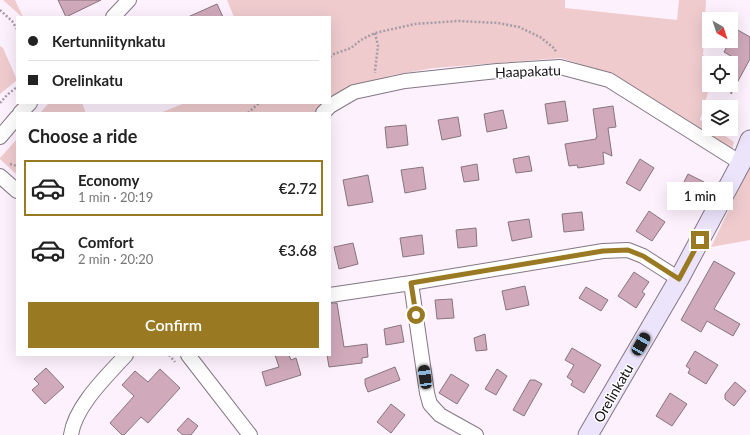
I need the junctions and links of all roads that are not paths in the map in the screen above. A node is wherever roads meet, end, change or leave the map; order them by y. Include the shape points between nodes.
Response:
1 (129, 0) edge
2 (114, 16) edge
3 (29, 104) edge
4 (21, 112) edge
5 (324, 112) edge
6 (16, 118) edge
7 (0, 137) edge
8 (750, 140) edge
9 (741, 162) junction
10 (0, 176) edge
11 (16, 190) edge
12 (679, 279) junction
13 (411, 283) junction
14 (331, 296) edge
15 (125, 356) edge
16 (189, 356) edge
17 (71, 435) edge
18 (250, 435) edge
19 (476, 435) edge
20 (588, 435) edge

1 - 2 street
3 - 4 street
5 - 9 street, Haapakatu via 354,92 405,81 560,67 609,80
6 - 7 street
8 - 9 street, Orelinkatu
9 - 12 street, Orelinkatu
10 - 11 street
12 - 13 street via 643,256 628,250 603,251
12 - 20 street, Orelinkatu
13 - 14 street
13 - 19 street via 430,404 440,415
15 - 17 street via 80,410
16 - 18 street

